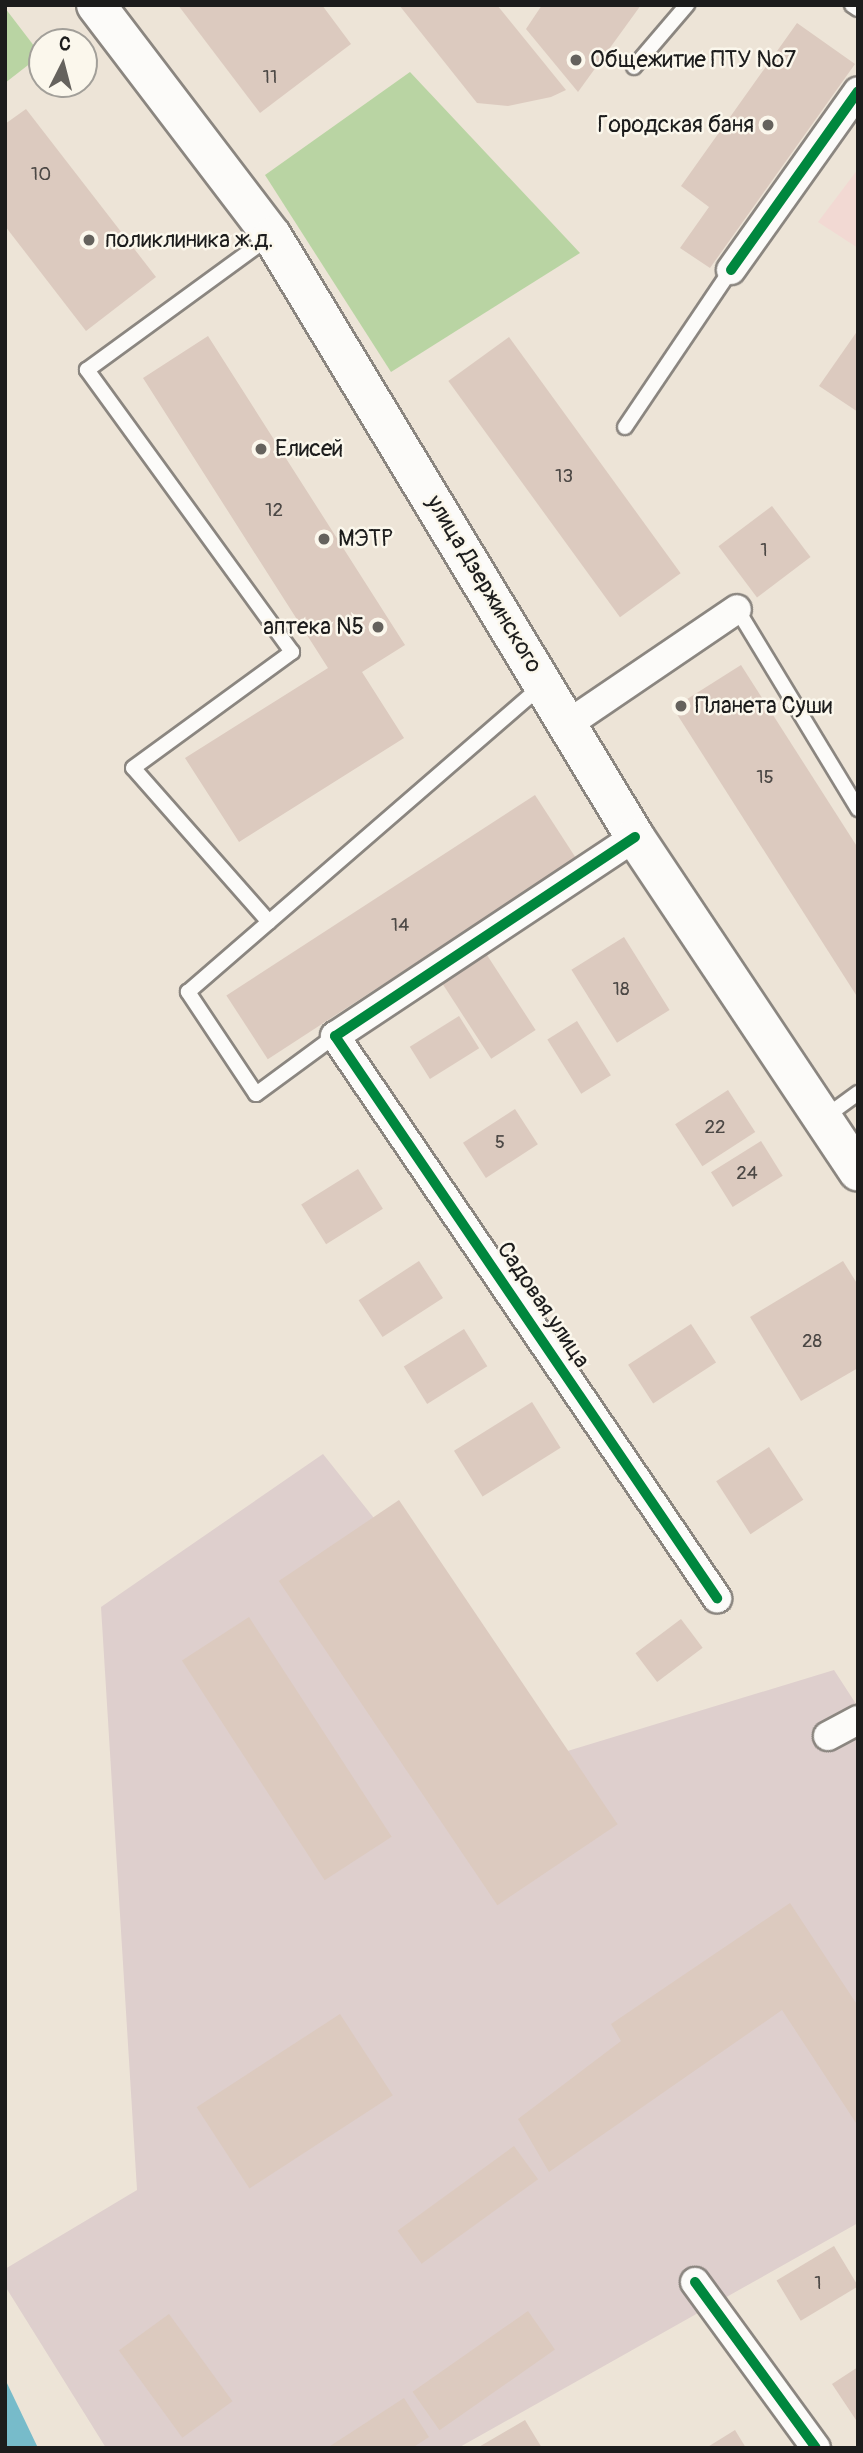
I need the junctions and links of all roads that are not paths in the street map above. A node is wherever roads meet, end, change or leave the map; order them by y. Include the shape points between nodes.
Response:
1 (96, 5) edge
2 (687, 5) edge
3 (852, 5) edge
4 (858, 9) edge
5 (634, 67) dead end
6 (858, 91) edge
7 (272, 236) junction
8 (731, 270) joint
9 (625, 427) dead end
10 (737, 609) joint
11 (545, 683) junction
12 (568, 724) junction
13 (858, 809) edge
14 (635, 837) junction
15 (269, 922) junction
16 (334, 1036) junction
17 (858, 1093) edge
18 (823, 1118) junction
19 (858, 1172) edge
20 (717, 1598) dead end
21 (858, 1720) edge
22 (828, 1736) dead end
23 (695, 2282) dead end
24 (816, 2448) edge

1 - 7 main road, улица Дзержинского
2 - 5 lane
3 - 4 lane
6 - 8 street
7 - 11 main road, улица Дзержинского
7 - 15 lane via 87,370 292,652 133,768
8 - 9 lane
10 - 12 street
10 - 13 lane
11 - 12 main road, улица Дзержинского
11 - 15 lane
12 - 14 main road, улица Дзержинского
14 - 16 street
14 - 18 main road, улица Дзержинского
15 - 16 lane via 188,992 256,1094
16 - 20 street, Садовая улица
17 - 18 lane
18 - 19 main road, улица Дзержинского
21 - 22 street
23 - 24 street

